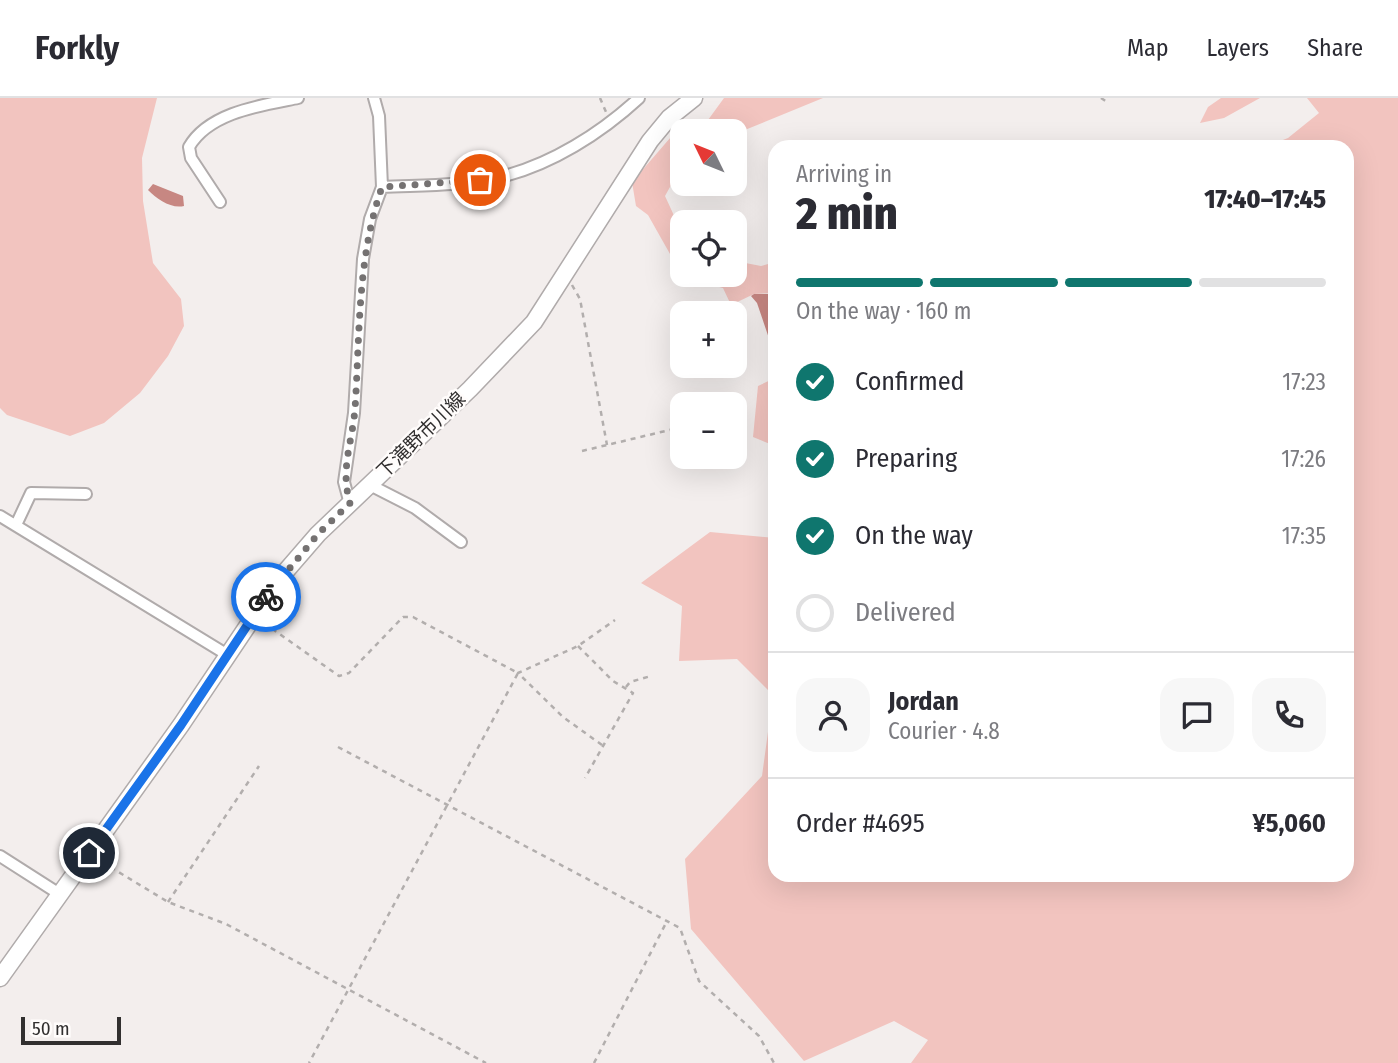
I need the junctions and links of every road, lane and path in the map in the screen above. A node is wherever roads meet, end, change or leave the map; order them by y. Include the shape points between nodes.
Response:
1 (298, 98) edge
2 (373, 98) edge
3 (639, 98) edge
4 (694, 98) edge
5 (1101, 98) edge
6 (1107, 102) dead end
7 (382, 187) junction
8 (220, 202) dead end
9 (563, 280) junction
10 (670, 430) edge
11 (607, 445) junction
12 (582, 451) dead end
13 (370, 485) junction
14 (86, 494) dead end
15 (350, 503) junction
16 (0, 516) edge
17 (16, 525) junction
18 (461, 542) dead end
19 (253, 615) junction
20 (615, 620) dead end
21 (578, 646) junction
22 (226, 654) junction
23 (518, 673) junction
24 (651, 676) dead end
25 (626, 687) junction
26 (602, 745) junction
27 (338, 747) dead end
28 (259, 766) dead end
29 (585, 778) dead end
30 (448, 804) junction
31 (89, 853) junction
32 (0, 856) edge
33 (61, 895) junction
34 (168, 902) junction
35 (667, 922) junction
36 (0, 978) edge
37 (349, 988) junction
38 (309, 1063) edge
39 (486, 1063) edge
40 (594, 1063) edge
41 (774, 1063) edge

1 - 8 street via 248,108 195,137 189,147 191,158
2 - 7 street via 379,116
3 - 7 street via 596,133 539,164 499,177
4 - 9 main road, 下滝野市川線 via 650,141
5 - 6 path
7 - 15 street via 363,259 354,414 344,482
9 - 11 path via 574,286 580,299
9 - 13 main road, 下滝野市川線 via 534,322
10 - 11 path
11 - 12 path
13 - 15 main road, 下滝野市川線
13 - 18 street via 415,508
14 - 17 street via 32,493
15 - 19 main road, 下滝野市川線 via 318,534
16 - 17 street
17 - 22 street
19 - 22 main road, 下滝野市川線
19 - 23 path via 340,677 403,617 413,617
20 - 21 path
21 - 23 path
21 - 25 path via 613,681
22 - 31 main road, 下滝野市川線
23 - 26 path via 563,717
23 - 30 path
24 - 25 path
25 - 26 path via 632,698
26 - 29 path
27 - 30 path
28 - 34 path
30 - 35 path
30 - 37 path
31 - 33 main road, 下滝野市川線
31 - 34 path
32 - 33 street
33 - 36 main road, 下滝野市川線
34 - 37 path via 226,924
35 - 40 path
35 - 41 path via 680,928 699,981 759,1036
37 - 38 path
37 - 39 path

